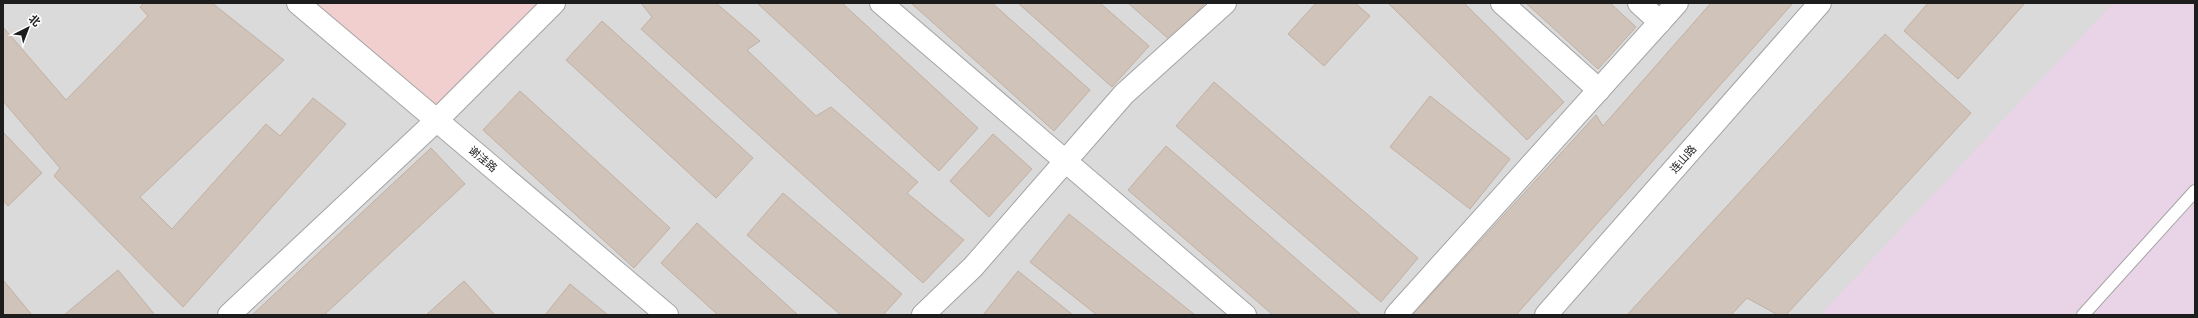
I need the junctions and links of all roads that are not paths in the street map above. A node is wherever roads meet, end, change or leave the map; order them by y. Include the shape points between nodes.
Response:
1 (298, 3) edge
2 (554, 3) edge
3 (881, 3) edge
4 (1225, 3) edge
5 (1502, 3) edge
6 (1639, 3) edge
7 (1677, 3) edge
8 (1820, 3) edge
9 (1660, 22) junction
10 (1599, 90) junction
11 (436, 120) junction
12 (1066, 160) junction
13 (2195, 191) edge
14 (229, 315) edge
15 (667, 315) edge
16 (923, 315) edge
17 (1245, 315) edge
18 (1396, 315) edge
19 (1546, 315) edge
20 (2083, 315) edge

1 - 11 street, 谢洼路
2 - 11 street
3 - 12 street
4 - 12 street via 1124,94
5 - 10 street
6 - 9 street
7 - 9 street
8 - 19 street, 连山路
9 - 10 street
10 - 18 street
11 - 14 street
11 - 15 street, 谢洼路
12 - 16 street via 973,267
12 - 17 street
13 - 20 lane

